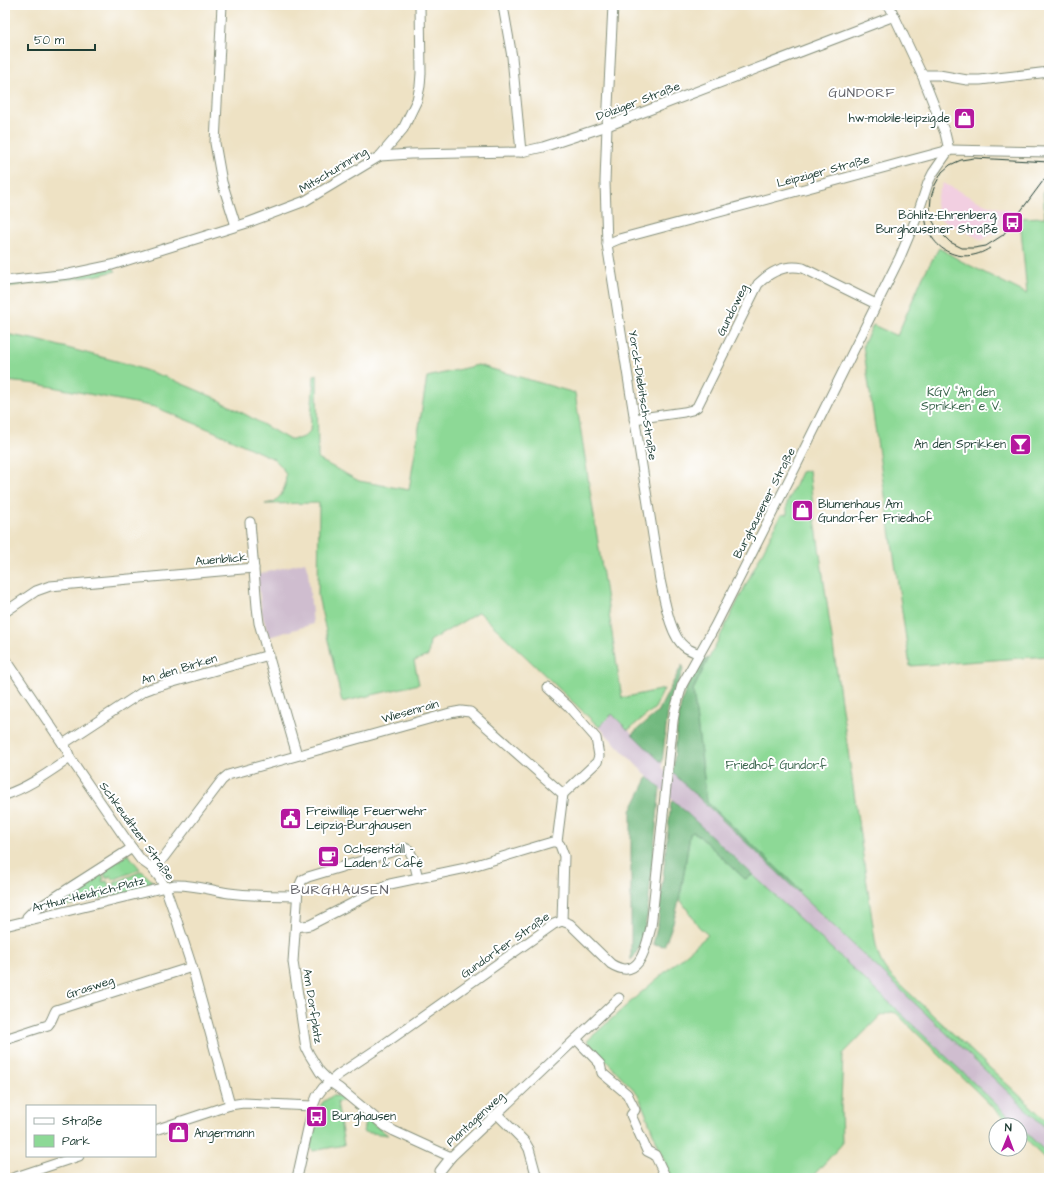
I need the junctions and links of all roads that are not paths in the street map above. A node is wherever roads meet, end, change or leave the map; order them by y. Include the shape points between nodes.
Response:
1 (222, 5) edge
2 (420, 5) edge
3 (613, 5) edge
4 (503, 6) edge
5 (891, 8) edge
6 (1049, 72) edge
7 (922, 75) junction
8 (607, 126) junction
9 (949, 150) junction
10 (521, 152) junction
11 (1049, 152) edge
12 (380, 156) junction
13 (236, 226) junction
14 (606, 244) junction
15 (5, 281) edge
16 (876, 304) junction
17 (634, 420) junction
18 (250, 522) dead end
19 (254, 568) junction
20 (5, 612) edge
21 (699, 654) junction
22 (269, 655) junction
23 (5, 658) edge
24 (548, 688) dead end
25 (63, 744) junction
26 (297, 755) junction
27 (70, 758) junction
28 (564, 794) junction
29 (5, 795) edge
30 (557, 842) junction
31 (132, 848) junction
32 (151, 867) junction
33 (418, 878) junction
34 (656, 883) joint
35 (165, 887) junction
36 (297, 896) junction
37 (27, 921) junction
38 (562, 921) junction
39 (5, 926) edge
40 (296, 927) junction
41 (192, 967) junction
42 (619, 998) dead end
43 (5, 1039) edge
44 (576, 1039) junction
45 (330, 1082) junction
46 (230, 1105) junction
47 (312, 1106) junction
48 (498, 1115) junction
49 (156, 1130) edge
50 (76, 1157) edge
51 (451, 1157) junction
52 (13, 1178) edge
53 (297, 1178) edge
54 (439, 1178) edge
55 (537, 1178) edge
56 (666, 1178) edge

1 - 13 street via 215,143 222,182
2 - 12 street, Mitschurinring via 421,73 417,100 403,129
3 - 8 street, Yorck-Diebitsch-Straße
4 - 10 street via 512,57
5 - 7 street
5 - 8 street, Dölziger Straße
6 - 7 street via 980,80
7 - 9 street
8 - 10 street, Dölziger Straße
8 - 14 street, Yorck-Diebitsch-Straße
9 - 11 street, Leipziger Straße
9 - 14 street, Leipziger Straße
9 - 16 street, Burghausener Straße via 933,173 902,252
10 - 12 street, Dölziger Straße
12 - 13 street, Mitschurinring via 297,205
13 - 15 street, Mitschurinring via 112,265 69,274
14 - 17 street, Yorck-Diebitsch-Straße
16 - 17 street, Gundoweg via 803,268 795,266 776,271 758,284 697,407 684,412
16 - 21 street, Burghausener Straße
17 - 21 street, Yorck-Diebitsch-Straße via 665,603 679,640 684,646
18 - 19 street
19 - 20 street, Auenblick via 43,588 36,590
19 - 22 street, Auenblick via 259,623
21 - 34 street, Burghausener Straße via 682,685 673,721
22 - 25 street, An den Birken via 144,691
22 - 26 street, Auenblick
23 - 25 street, Schkeuditzer Straße
24 - 28 street via 596,738 597,762
25 - 27 street, Schkeuditzer Straße
26 - 28 street, Wiesenrain via 450,713 470,712
26 - 32 street, Wiesenrain via 228,775 164,857
27 - 29 street via 21,789
27 - 31 street, Schkeuditzer Straße
28 - 30 street
30 - 33 street via 466,868
30 - 38 street via 564,856
31 - 32 street, Schkeuditzer Straße via 141,860
31 - 37 street, Arthur-Heidrich-Platz via 36,908 27,917
32 - 35 street, Schkeuditzer Straße
33 - 36 street, Am Dorfplatz via 413,858 409,850 404,848 308,877 302,880
33 - 40 street via 390,884 310,925
34 - 38 street, Gundorfer Straße via 651,927 640,961 631,969 617,968 570,924
35 - 36 street, Arthur-Heidrich-Platz via 187,884 230,893
35 - 37 street, Arthur-Heidrich-Platz
35 - 41 street, Schkeuditzer Straße
36 - 40 street, Am Dorfplatz
37 - 39 street
38 - 45 street, Gundorfer Straße via 554,924
40 - 45 street, Am Dorfplatz via 294,962 306,1048 320,1072
41 - 43 street, Grasweg via 56,1010 48,1025
41 - 46 street, Schkeuditzer Straße
42 - 44 street, Plantagenweg
44 - 48 street, Plantagenweg
44 - 56 street via 600,1064 602,1073 627,1094 635,1110 631,1115 647,1151 655,1155
45 - 47 street, Gundorfer Straße
45 - 51 street, Plantagenweg via 385,1126
46 - 47 street via 243,1103
46 - 49 street
47 - 53 street, Gundorfer Straße
48 - 51 street, Plantagenweg
48 - 55 street via 530,1149
50 - 52 street
51 - 54 street via 440,1171

